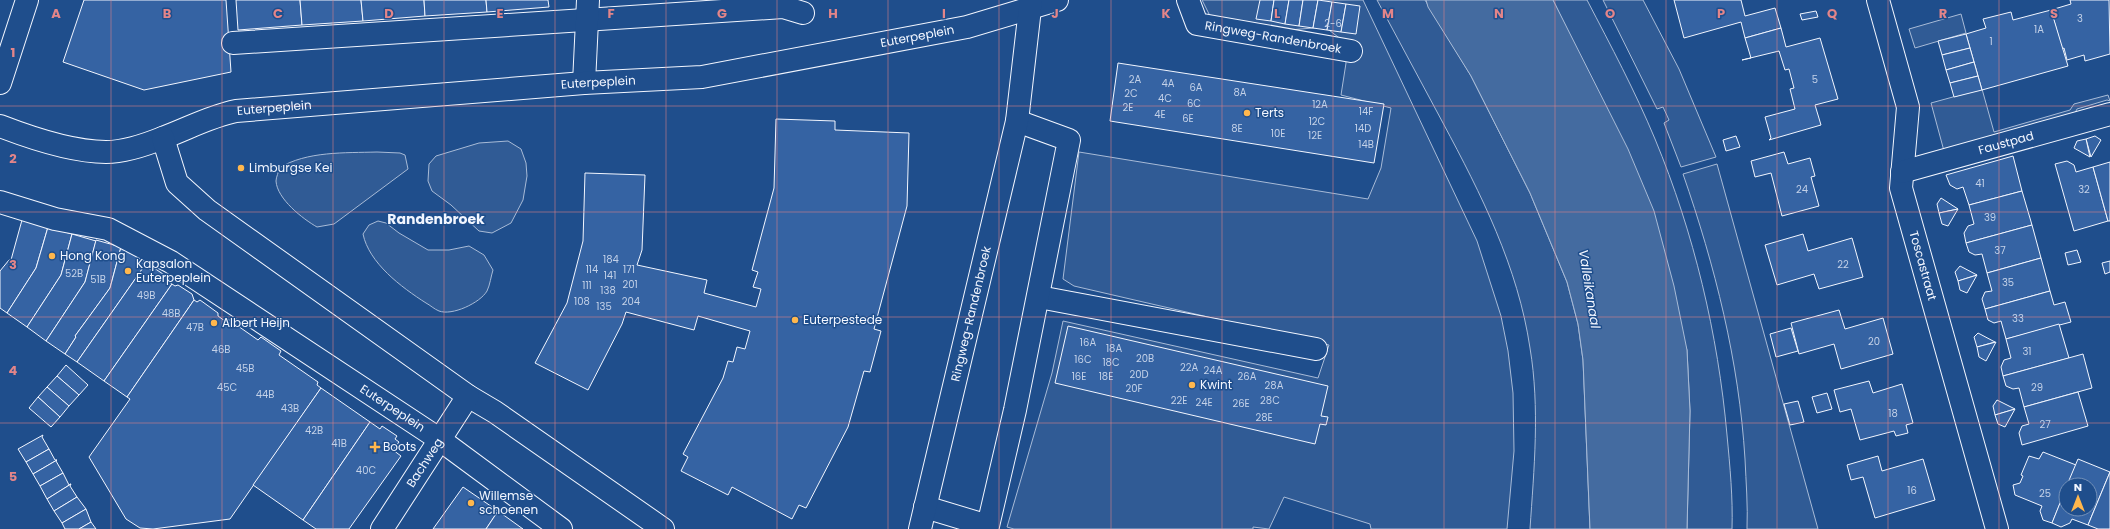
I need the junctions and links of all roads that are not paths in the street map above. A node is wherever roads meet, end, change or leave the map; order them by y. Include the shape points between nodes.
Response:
1 (27, 0) edge
2 (1057, 0) edge
3 (1188, 0) edge
4 (1878, 0) edge
5 (1031, 4) edge
6 (587, 10) edge
7 (803, 13) dead end
8 (233, 43) dead end
9 (1351, 50) dead end
10 (0, 83) edge
11 (584, 83) junction
12 (2110, 114) edge
13 (1017, 121) junction
14 (0, 126) edge
15 (163, 138) junction
16 (1902, 172) junction
17 (0, 202) edge
18 (1038, 297) junction
19 (1316, 349) dead end
20 (468, 396) junction
21 (439, 439) junction
22 (925, 507) junction
23 (993, 528) edge
24 (382, 529) edge
25 (562, 529) edge
26 (663, 529) edge
27 (920, 529) edge
28 (1997, 529) edge

1 - 10 street
2 - 5 street, Euterpeplein
3 - 9 street, Ringweg-Randenbroek via 1197,24
4 - 16 street, Toscastraat via 1908,107
5 - 11 street, Euterpeplein via 966,27 702,78
5 - 13 street, Ringweg-Randenbroek
6 - 7 street via 783,7
6 - 8 street
6 - 11 street
11 - 15 street, Euterpeplein via 220,114
12 - 16 street, Faustpad
13 - 18 street via 1069,140
13 - 22 street, Ringweg-Randenbroek
14 - 15 street, Euterpeplein via 29,137 107,152
15 - 20 street via 177,183 207,210
16 - 28 street, Toscastraat via 1901,188
17 - 21 street, Euterpeplein via 55,219 108,229 171,262
18 - 19 street
18 - 23 street
20 - 21 street, Bachweg
20 - 26 street
21 - 24 street, Bachweg
21 - 25 street, Euterpeplein
22 - 23 street
22 - 27 street, Ringweg-Randenbroek

